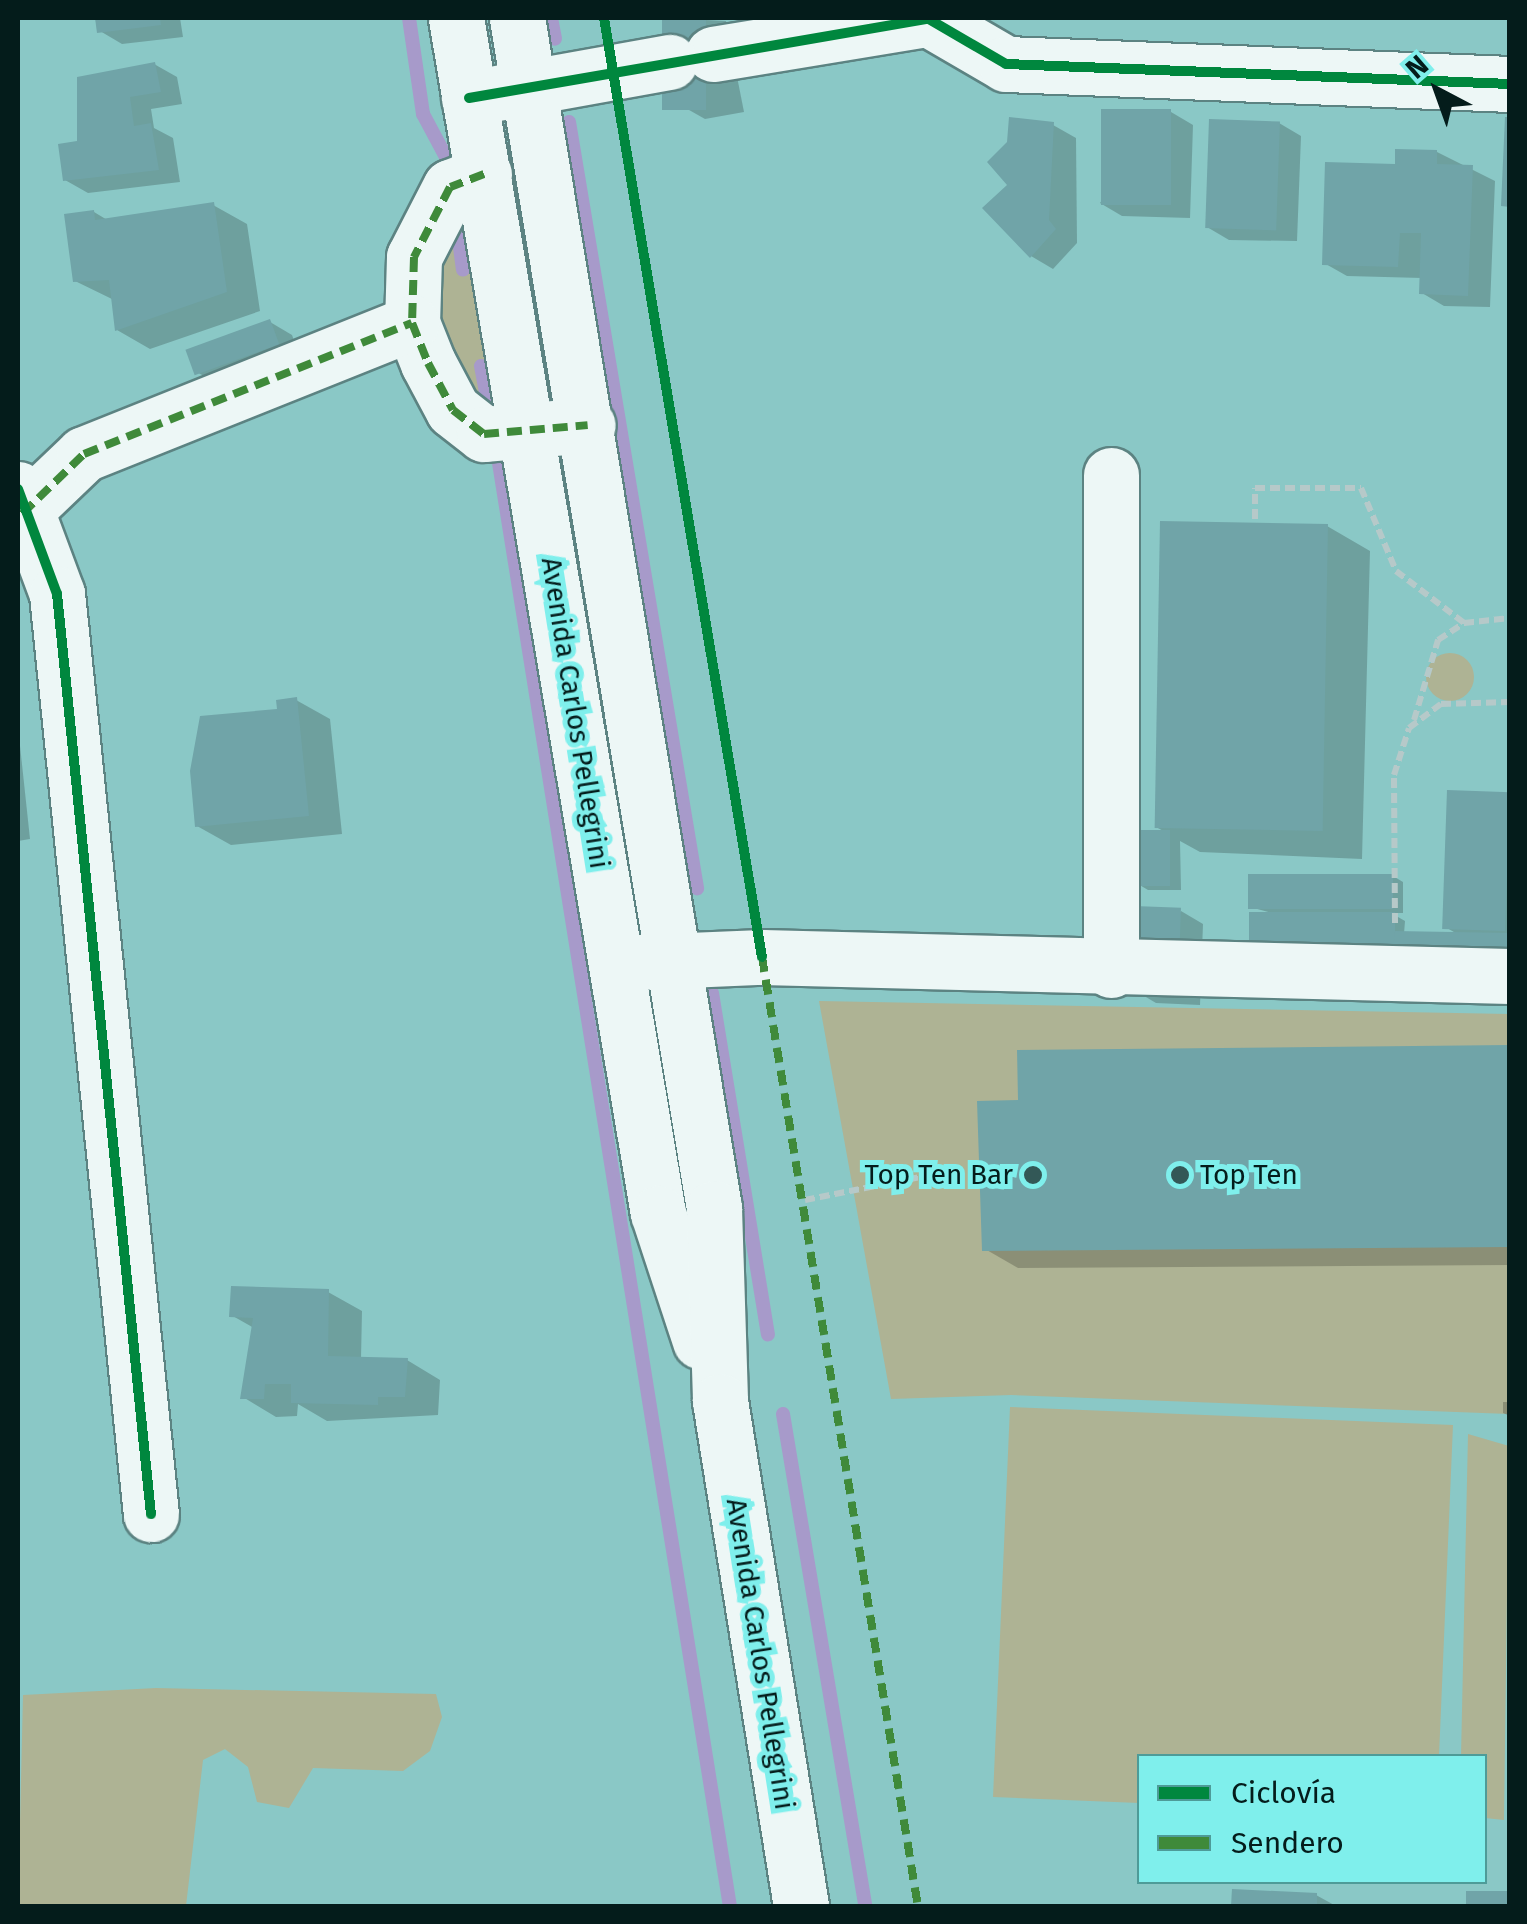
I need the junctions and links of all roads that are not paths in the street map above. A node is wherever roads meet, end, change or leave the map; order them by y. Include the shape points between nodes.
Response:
1 (456, 18) edge
2 (517, 18) edge
3 (927, 18) edge
4 (1510, 84) edge
5 (529, 86) junction
6 (469, 98) junction
7 (484, 174) junction
8 (412, 322) junction
9 (588, 425) junction
10 (530, 435) junction
11 (1111, 476) dead end
12 (19, 507) edge
13 (674, 958) junction
14 (616, 963) junction
15 (1111, 970) junction
16 (1510, 976) edge
17 (720, 1402) junction
18 (151, 1514) dead end
19 (801, 1906) edge

1 - 6 main road, Avenida Carlos Pellegrini
2 - 5 main road, Avenida Carlos Pellegrini
3 - 4 main road via 1006,64
3 - 5 main road
5 - 6 main road
5 - 9 main road, Avenida Carlos Pellegrini
6 - 7 main road, Avenida Carlos Pellegrini
7 - 8 main road via 450,187 430,214 414,257
7 - 10 main road, Avenida Carlos Pellegrini
8 - 10 main road via 453,410 484,434
8 - 12 main road via 84,454
9 - 10 main road
9 - 13 main road, Avenida Carlos Pellegrini
10 - 14 main road, Avenida Carlos Pellegrini
11 - 15 main road
12 - 18 main road via 57,594
13 - 14 main road
13 - 15 main road
13 - 17 main road, Avenida Carlos Pellegrini via 714,1208
14 - 17 main road, Avenida Carlos Pellegrini via 658,1213
15 - 16 main road
17 - 19 main road, Avenida Carlos Pellegrini

